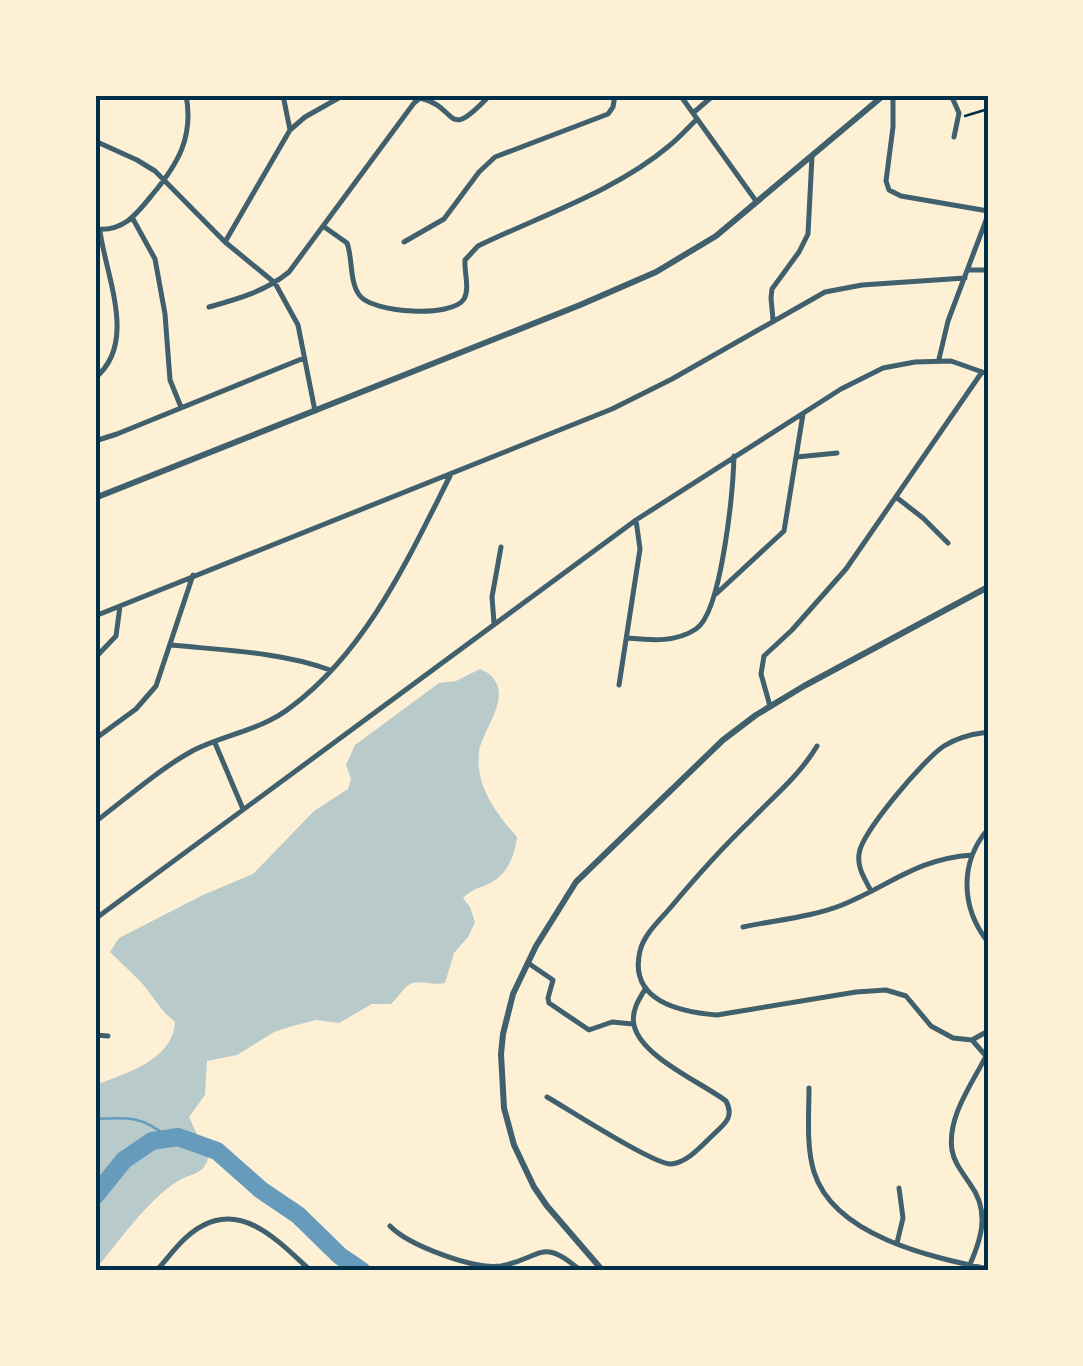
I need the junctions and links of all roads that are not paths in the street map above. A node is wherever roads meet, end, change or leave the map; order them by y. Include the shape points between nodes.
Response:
1 (186, 95) edge
2 (283, 95) edge
3 (344, 95) edge
4 (490, 95) edge
5 (614, 95) edge
6 (680, 95) edge
7 (714, 95) edge
8 (884, 95) edge
9 (893, 95) edge
10 (951, 95) edge
11 (424, 96) edge
12 (695, 116) junction
13 (290, 130) junction
14 (954, 137) dead end
15 (95, 142) edge
16 (812, 156) junction
17 (164, 180) junction
18 (756, 201) junction
19 (988, 213) edge
20 (133, 219) junction
21 (323, 226) junction
22 (98, 230) edge
23 (225, 242) junction
24 (404, 242) dead end
25 (968, 270) junction
26 (988, 270) edge
27 (965, 278) junction
28 (276, 283) junction
29 (210, 308) dead end
30 (773, 320) junction
31 (304, 358) junction
32 (939, 360) junction
33 (985, 373) edge
34 (95, 378) edge
35 (181, 408) junction
36 (315, 411) junction
37 (803, 414) junction
38 (95, 441) edge
39 (836, 453) dead end
40 (734, 456) junction
41 (796, 457) junction
42 (451, 474) junction
43 (896, 497) junction
44 (95, 498) edge
45 (636, 520) junction
46 (948, 543) dead end
47 (501, 547) dead end
48 (193, 575) junction
49 (988, 586) edge
50 (716, 594) junction
51 (120, 606) junction
52 (95, 616) edge
53 (494, 623) junction
54 (627, 638) junction
55 (169, 645) junction
56 (95, 658) edge
57 (330, 670) junction
58 (619, 685) dead end
59 (770, 706) junction
60 (988, 732) edge
61 (95, 739) edge
62 (214, 742) junction
63 (817, 746) dead end
64 (243, 809) junction
65 (95, 822) edge
66 (988, 829) edge
67 (972, 855) junction
68 (870, 890) junction
69 (95, 919) edge
70 (743, 927) dead end
71 (988, 942) edge
72 (528, 962) junction
73 (646, 988) junction
74 (634, 1024) junction
75 (988, 1031) edge
76 (95, 1035) edge
77 (108, 1036) dead end
78 (972, 1040) junction
79 (987, 1056) edge
80 (808, 1088) dead end
81 (548, 1097) dead end
82 (899, 1188) dead end
83 (390, 1226) dead end
84 (897, 1243) junction
85 (968, 1268) edge
86 (988, 1270) edge
87 (156, 1271) edge
88 (311, 1271) edge
89 (581, 1271) edge
90 (603, 1271) edge

1 - 17 street via 186,134
2 - 13 street
3 - 13 street
4 - 11 street via 469,118 458,120
5 - 24 street via 608,114 495,156 444,219
6 - 12 street
7 - 12 street
8 - 16 street
9 - 19 street via 889,190
10 - 14 street via 959,117
11 - 21 street
12 - 18 street
12 - 21 street via 644,165 478,246 466,260 465,296 458,304 426,311 371,305 356,288 346,243
13 - 23 street
15 - 17 street
16 - 18 street
16 - 30 street via 808,234 772,288
17 - 20 street
17 - 23 street
18 - 36 street via 716,236 656,272
19 - 25 street
20 - 22 street
20 - 35 street via 154,259 170,380
21 - 28 street
22 - 34 street via 118,340 113,358
23 - 28 street
25 - 26 street
25 - 27 street
27 - 30 street via 836,289
27 - 32 street
28 - 29 street
28 - 31 street via 295,316
30 - 42 street via 636,398
31 - 35 street
31 - 36 street
32 - 33 street
32 - 37 street via 883,368
33 - 43 street
35 - 38 street
36 - 44 street
37 - 40 street
37 - 41 street
39 - 41 street
40 - 45 street
40 - 50 street
41 - 50 street via 784,531
42 - 48 street
42 - 57 street via 397,580
43 - 46 street
43 - 59 street via 846,570 764,656 761,674
45 - 53 street
45 - 54 street via 640,549
47 - 53 street
48 - 51 street
48 - 55 street
49 - 59 street
50 - 54 street via 706,618 689,633 656,641
51 - 52 street
51 - 56 street via 116,636
53 - 64 street
54 - 58 street
55 - 57 street
55 - 61 street via 148,697
57 - 62 street via 277,717
59 - 72 street via 710,750 576,882
60 - 68 street via 936,752 871,829 858,859
62 - 64 street
62 - 65 street
63 - 73 street via 651,930 640,953
64 - 69 street
66 - 67 street
67 - 68 street via 936,859
67 - 71 street via 968,905
68 - 70 street via 832,908
72 - 74 street via 553,980 549,1004 582,1027
72 - 90 street via 502,1034 508,1128 534,1187
73 - 74 street
73 - 78 street via 674,1008 716,1015 893,991 909,998 937,1030
74 - 81 street via 660,1058 730,1106 728,1121 694,1152 664,1163
75 - 78 street
76 - 77 street
78 - 79 street
79 - 85 street via 952,1136 955,1162 983,1214
80 - 84 street via 820,1185 846,1218
82 - 84 street via 903,1218
83 - 89 street via 412,1241 482,1265 553,1251
84 - 85 street
85 - 86 street
87 - 88 street via 184,1240 220,1220 266,1231

